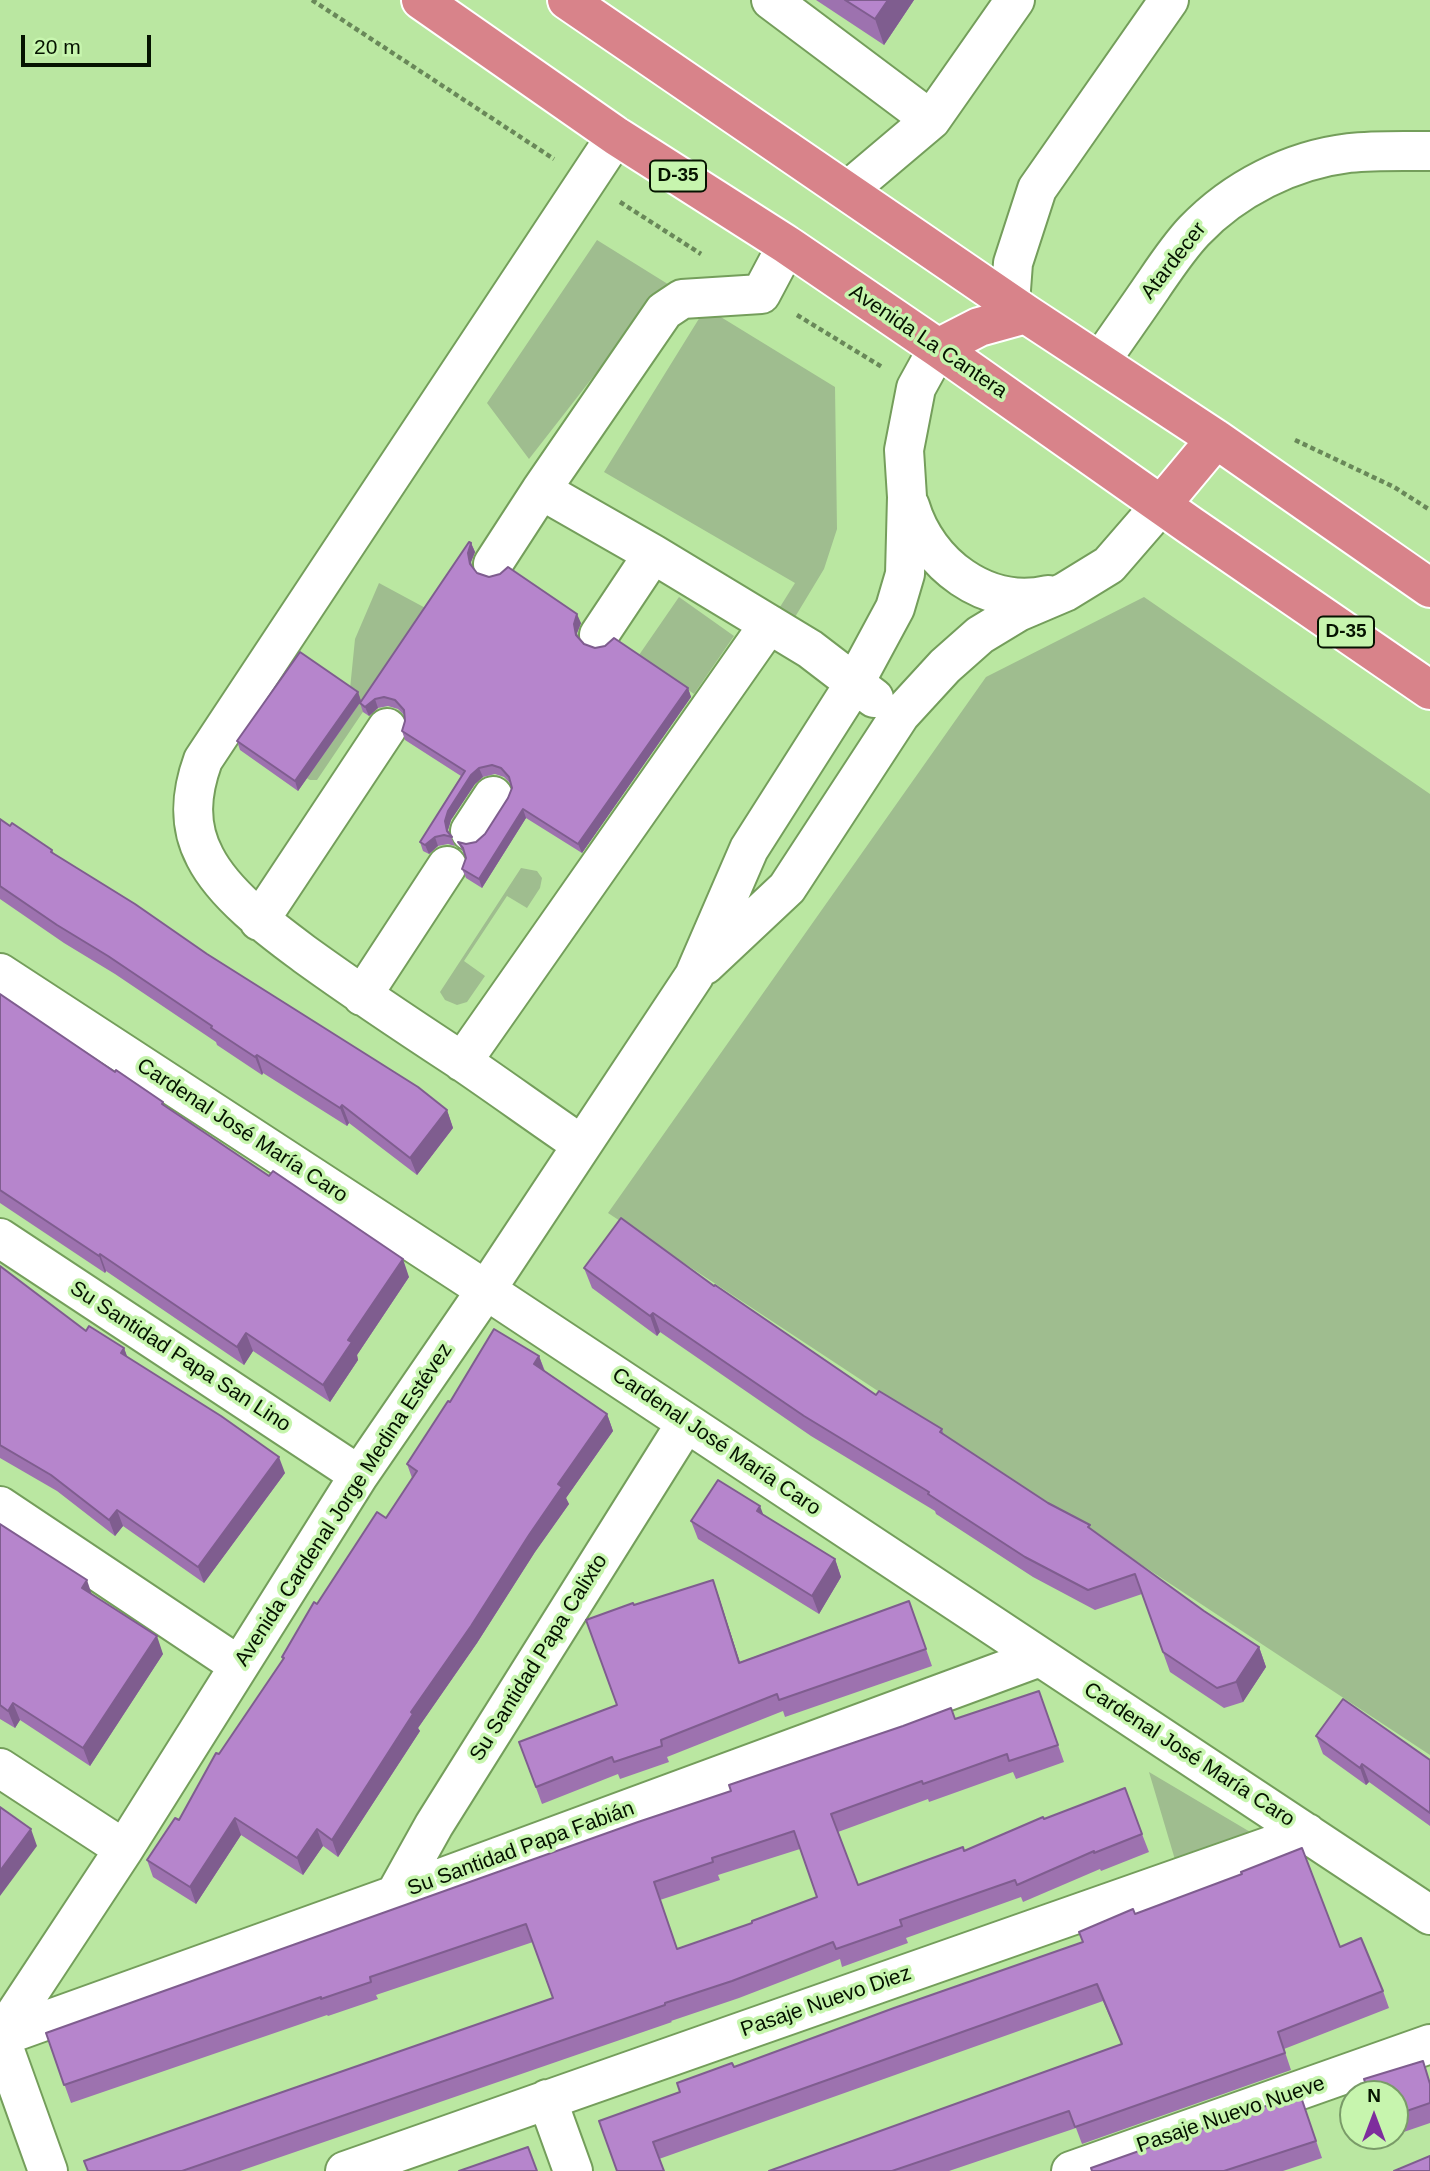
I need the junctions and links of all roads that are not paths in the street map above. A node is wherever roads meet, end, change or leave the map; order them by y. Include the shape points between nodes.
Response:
1 (421, 0) edge
2 (567, 0) edge
3 (771, 0) edge
4 (1015, 0) edge
5 (1169, 0) edge
6 (931, 120) junction
7 (616, 136) junction
8 (1430, 151) edge
9 (847, 191) junction
10 (787, 245) junction
11 (1018, 308) junction
12 (938, 348) junction
13 (1100, 362) junction
14 (1216, 439) junction
15 (541, 490) junction
16 (907, 498) junction
17 (1161, 505) junction
18 (653, 554) junction
19 (493, 564) dead end
20 (1430, 588) edge
21 (1065, 592) junction
22 (769, 624) junction
23 (598, 635) dead end
24 (854, 684) junction
25 (1430, 691) edge
26 (900, 715) junction
27 (387, 728) dead end
28 (493, 796) dead end
29 (470, 831) dead end
30 (447, 866) dead end
31 (259, 920) junction
32 (0, 973) edge
33 (694, 976) junction
34 (362, 996) junction
35 (462, 1062) junction
36 (582, 1145) junction
37 (0, 1238) edge
38 (486, 1290) junction
39 (686, 1423) junction
40 (359, 1475) junction
41 (0, 1506) edge
42 (1040, 1657) junction
43 (238, 1665) junction
44 (0, 1768) edge
45 (1307, 1833) junction
46 (124, 1849) junction
47 (395, 1895) junction
48 (1430, 1915) edge
49 (64, 1940) junction
50 (103, 2000) junction
51 (0, 2037) edge
52 (1430, 2044) edge
53 (547, 2099) junction
54 (48, 2171) edge
55 (345, 2171) edge
56 (573, 2171) edge
57 (1071, 2171) edge

1 - 7 highway, Avenida La Cantera / D-35
2 - 9 highway
3 - 6 street
4 - 6 street
5 - 11 street via 1037,189 1013,263
6 - 9 street
7 - 10 highway, Avenida La Cantera / D-35
7 - 31 street via 203,760 192,800 198,839 216,874
8 - 13 street, Atardecer via 1347,153 1308,162 1268,177 1229,200 1193,232
9 - 11 highway
10 - 12 highway, Avenida La Cantera / D-35
10 - 15 street via 761,293 682,299 664,311
11 - 12 highway
11 - 13 highway
12 - 16 street, Avenida Cardenal Jorge Medina Estévez via 916,388 904,450
12 - 17 highway, Avenida La Cantera / D-35
13 - 14 highway
14 - 17 highway
14 - 20 highway
15 - 18 street
15 - 19 street
16 - 21 street via 926,543 961,578 1011,597
16 - 24 street, Avenida Cardenal Jorge Medina Estévez via 905,574 895,608
17 - 21 street, Avenida Cardenal Jorge Medina Estévez via 1109,565
17 - 25 highway, Avenida La Cantera / D-35
18 - 22 street
18 - 23 street
21 - 26 street, Avenida Cardenal Jorge Medina Estévez via 980,635
22 - 24 street
22 - 35 street
24 - 26 street
24 - 33 street, Avenida Cardenal Jorge Medina Estévez via 749,849
26 - 33 street, Avenida Cardenal Jorge Medina Estévez via 787,888
27 - 31 street
28 - 29 street
30 - 34 street
31 - 34 street
32 - 38 street, Cardenal José María Caro
33 - 36 street, Avenida Cardenal Jorge Medina Estévez
34 - 35 street
35 - 36 street
36 - 38 street, Avenida Cardenal Jorge Medina Estévez
37 - 40 street, Su Santidad Papa San Lino
38 - 39 street, Cardenal José María Caro
38 - 40 street, Avenida Cardenal Jorge Medina Estévez
39 - 42 street, Cardenal José María Caro
39 - 47 street, Su Santidad Papa Calixto via 434,1825
40 - 43 street, Avenida Cardenal Jorge Medina Estévez
41 - 43 street
42 - 45 street, Cardenal José María Caro
42 - 47 street, Su Santidad Papa Fabián
43 - 46 street, Avenida Cardenal Jorge Medina Estévez
44 - 46 street
45 - 48 street, Cardenal José María Caro
45 - 53 street, Pasaje Nuevo Diez
46 - 49 street, Avenida Cardenal Jorge Medina Estévez
47 - 50 street, Su Santidad Papa Fabián
49 - 50 street via 73,1978
49 - 51 street, Avenida Cardenal Jorge Medina Estévez
50 - 51 street, Su Santidad Papa Fabián
51 - 54 street
52 - 57 street, Pasaje Nuevo Nueve
53 - 55 street, Pasaje Nuevo Diez
53 - 56 street

